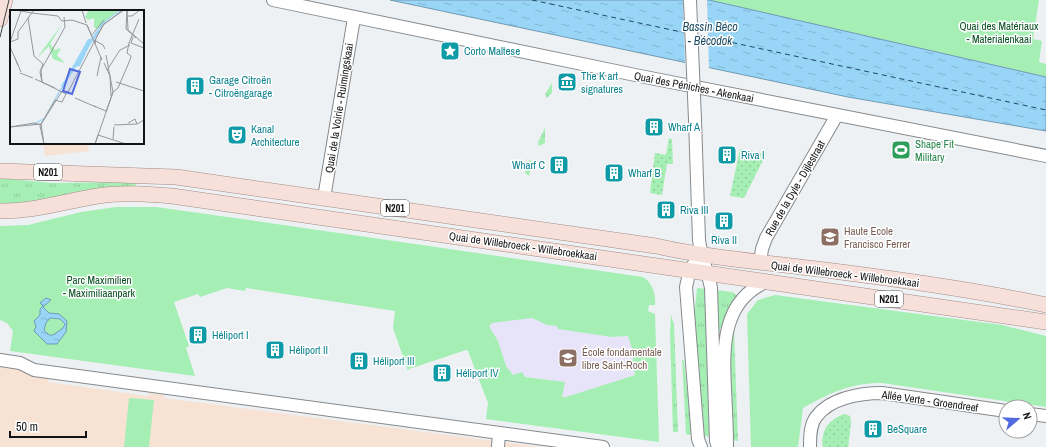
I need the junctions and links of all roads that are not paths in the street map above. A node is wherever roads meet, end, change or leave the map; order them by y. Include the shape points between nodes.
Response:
1 (5, 0) edge
2 (273, 0) edge
3 (690, 0) edge
4 (354, 18) junction
5 (0, 19) edge
6 (837, 115) junction
7 (1046, 156) edge
8 (0, 171) edge
9 (176, 177) junction
10 (172, 196) junction
11 (324, 198) junction
12 (0, 211) edge
13 (701, 255) junction
14 (760, 263) junction
15 (690, 270) junction
16 (708, 273) junction
17 (768, 281) junction
18 (1046, 305) edge
19 (1046, 322) edge
20 (0, 360) edge
21 (998, 410) edge
22 (499, 433) junction
23 (498, 447) edge
24 (603, 447) edge
25 (701, 447) edge
26 (718, 447) edge
27 (728, 447) edge
28 (810, 447) edge

1 - 5 main road
2 - 4 street, Quai des Péniches - Akenkaai
3 - 13 street, bridge
4 - 6 street, Quai des Péniches - Akenkaai
4 - 11 street, Quai de la Voirie - Ruimingskaai
6 - 7 street, Quai des Péniches - Akenkaai
6 - 14 street, Rue de la Dyle - Dijlestraat via 766,238
8 - 9 main road, Quai de Willebroeck - Willebroekkaai / N201
9 - 10 main road
9 - 11 main road, Quai de Willebroeck - Willebroekkaai / N201
10 - 12 main road, Quai de Willebroeck - Willebroekkaai / N201 via 99,196 28,210
10 - 15 main road, Quai de Willebroeck - Willebroekkaai / N201
11 - 13 main road, Quai de Willebroeck - Willebroekkaai / N201 via 648,244
13 - 14 main road, Quai de Willebroeck - Willebroekkaai / N201
13 - 15 street
13 - 16 street
14 - 18 main road, Quai de Willebroeck - Willebroekkaai / N201 via 989,293
15 - 16 main road, Quai de Willebroeck - Willebroekkaai / N201
15 - 25 street via 686,287 698,439
16 - 17 main road, Quai de Willebroeck - Willebroekkaai / N201
16 - 26 street via 712,298
17 - 19 main road, Quai de Willebroeck - Willebroekkaai / N201
17 - 27 street via 754,287 742,300 725,335
20 - 22 street via 20,363 34,370
21 - 28 street, Allée Verte - Groendreef via 882,393 854,396 829,406 816,418 812,426
22 - 23 street
22 - 24 street

